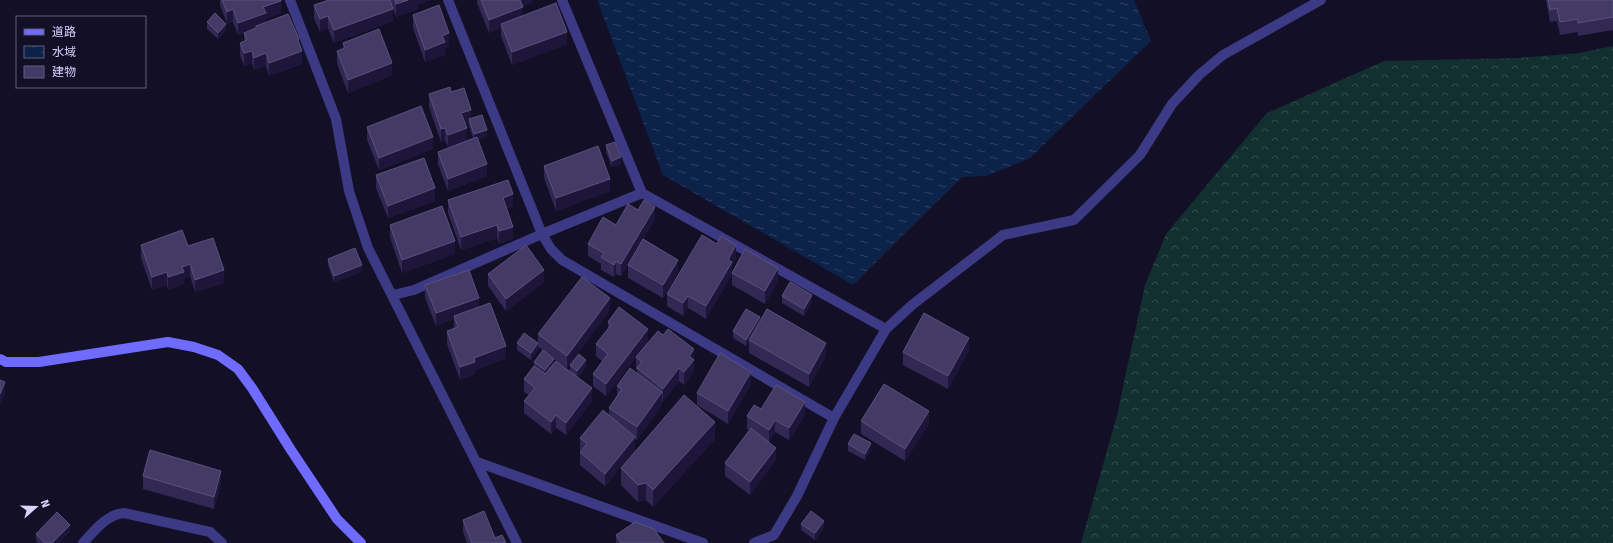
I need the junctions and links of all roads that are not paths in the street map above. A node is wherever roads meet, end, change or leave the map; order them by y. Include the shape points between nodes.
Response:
1 (290, 0) edge
2 (448, 0) edge
3 (562, 0) edge
4 (1321, 0) edge
5 (642, 194) junction
6 (542, 234) junction
7 (393, 295) junction
8 (886, 330) junction
9 (0, 359) edge
10 (834, 418) junction
11 (477, 462) junction
12 (83, 543) edge
13 (222, 543) edge
14 (361, 543) edge
15 (517, 543) edge
16 (704, 543) edge
17 (754, 543) edge

1 - 7 street via 336,119 349,191 363,234
2 - 6 street
3 - 5 street
4 - 8 street via 1223,55 1199,75 1172,104 1140,155 1074,220 1003,235 912,305
5 - 6 street
5 - 8 street
6 - 7 street via 414,290
6 - 10 street via 550,249 562,260
7 - 11 street
8 - 10 street
9 - 14 street via 6,362 39,362 168,342 218,355 238,369 337,518
10 - 17 street via 774,535
11 - 15 street
11 - 16 street
12 - 13 street via 104,521 116,514 124,513 210,532

